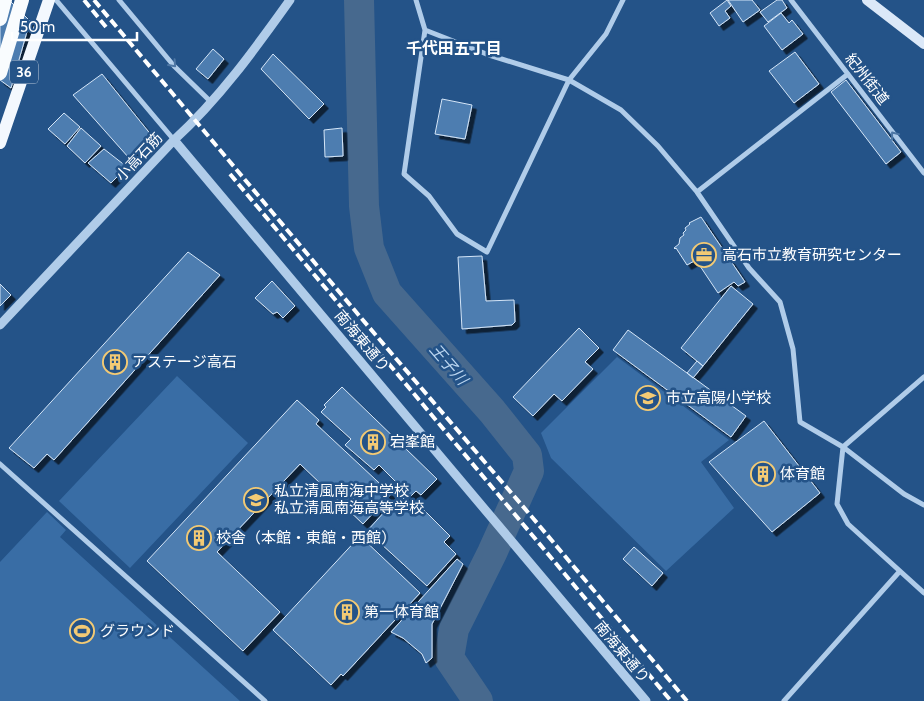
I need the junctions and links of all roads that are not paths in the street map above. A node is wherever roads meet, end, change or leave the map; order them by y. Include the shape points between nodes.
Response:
1 (5, 0) edge
2 (22, 0) edge
3 (49, 0) edge
4 (56, 0) edge
5 (118, 0) edge
6 (290, 0) edge
7 (416, 0) edge
8 (623, 0) edge
9 (791, 0) edge
10 (867, 0) edge
11 (0, 19) edge
12 (425, 30) junction
13 (924, 44) edge
14 (0, 73) edge
15 (848, 74) junction
16 (569, 80) junction
17 (211, 102) junction
18 (174, 140) junction
19 (0, 144) edge
20 (924, 173) edge
21 (697, 192) junction
22 (0, 325) edge
23 (924, 377) edge
24 (842, 447) junction
25 (0, 464) edge
26 (924, 505) edge
27 (900, 571) junction
28 (924, 593) edge
29 (265, 701) edge
30 (646, 701) edge
31 (784, 701) edge

1 - 11 highway
2 - 14 highway
3 - 19 main road, 36
4 - 18 street, 南海東通り
5 -> 17 street via 174,66
6 - 17 street, 小高石筋
7 - 12 street
8 - 16 street via 606,34
9 - 15 street, 紀州街道
10 - 13 main road
12 - 16 street via 489,55
12 - 16 street via 404,174 429,196 457,234 488,252
20 -> 15 street, 紀州街道
15 - 21 street
16 - 21 street via 621,110 658,146
17 - 18 street, 小高石筋
18 - 22 street, 小高石筋
18 - 30 street, 南海東通り
21 - 24 street via 749,268 780,302 793,349 800,422
23 - 24 street
24 - 26 street via 904,494
24 - 27 street via 837,504 848,524
25 - 29 street
27 - 28 street
27 - 31 street

